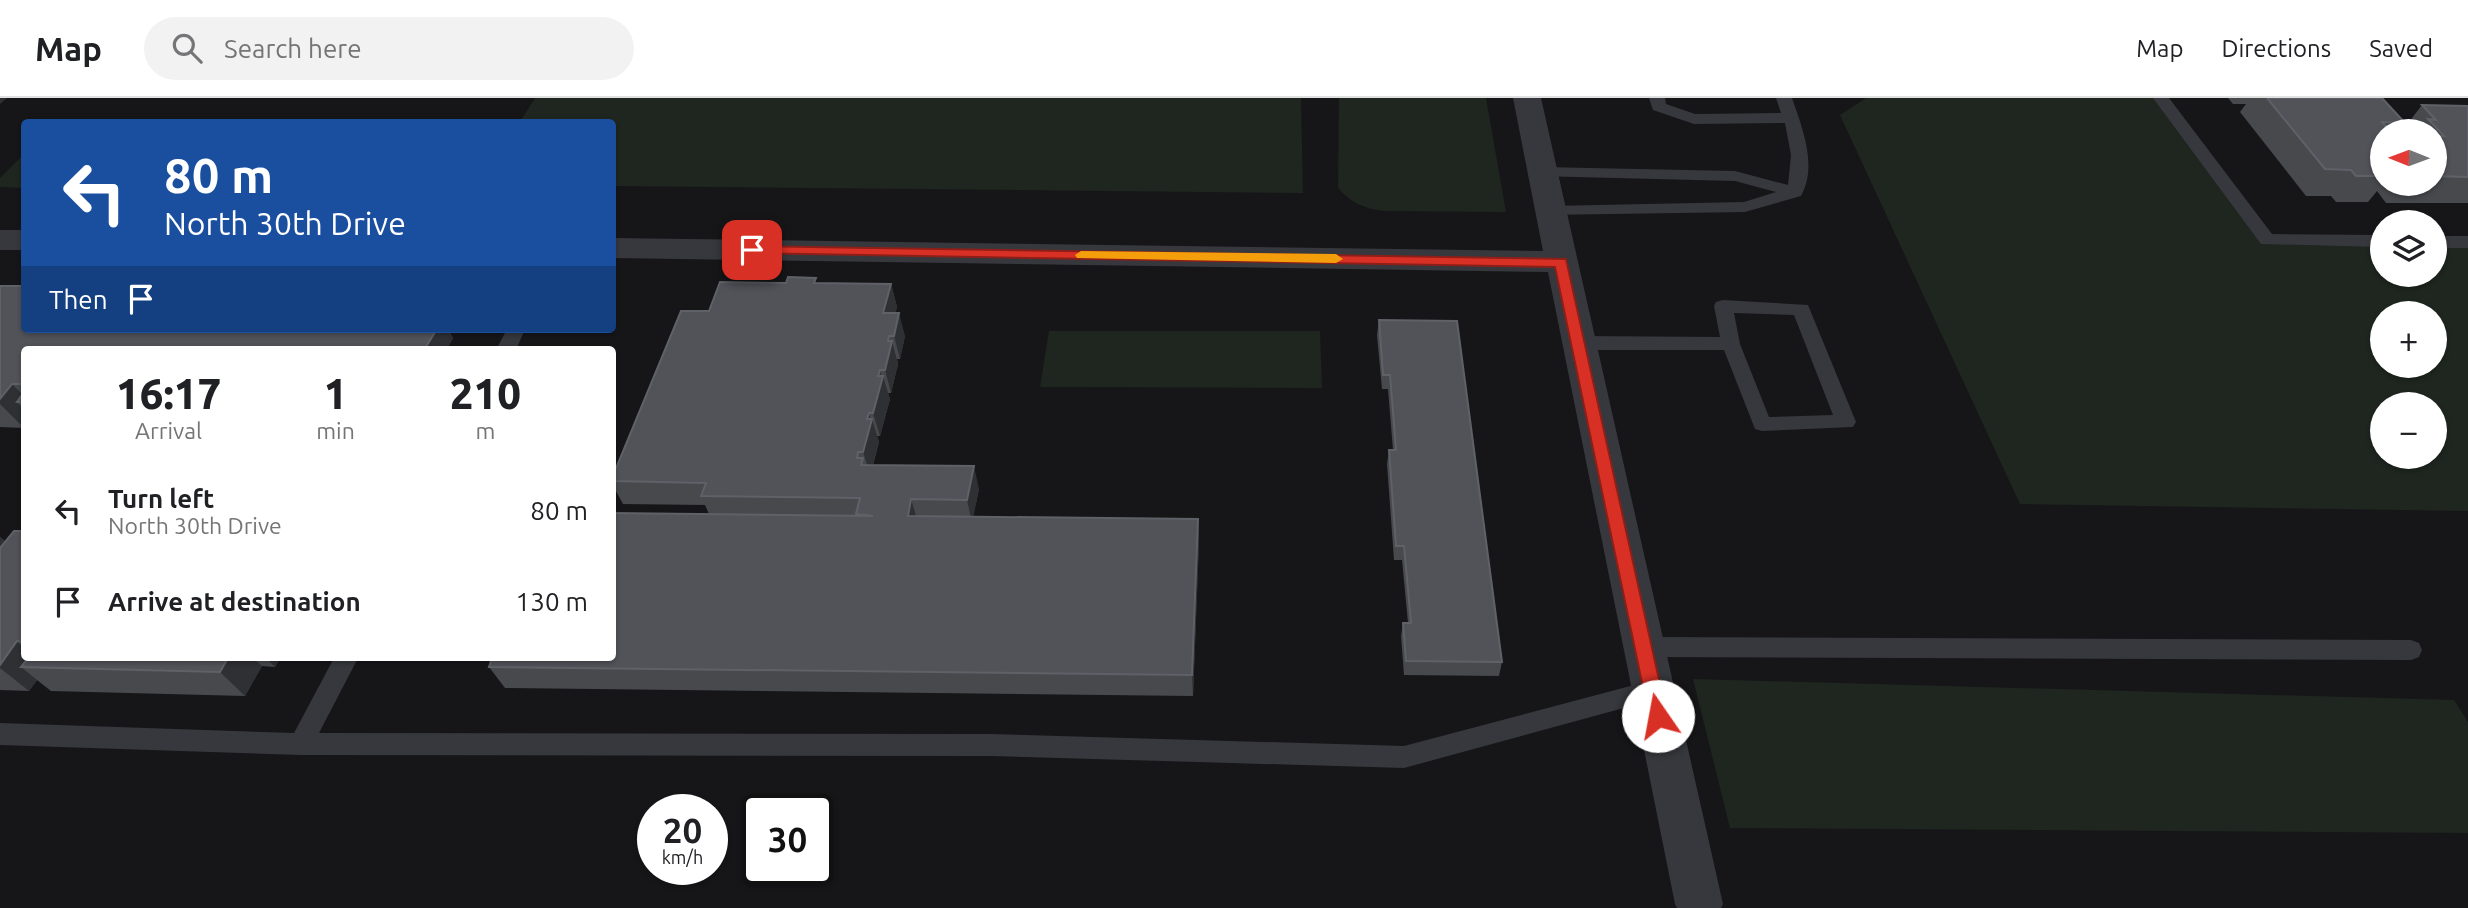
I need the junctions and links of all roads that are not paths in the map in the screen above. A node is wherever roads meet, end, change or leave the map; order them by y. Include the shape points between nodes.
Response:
1 (1527, 98) edge
2 (1657, 98) edge
3 (1784, 98) edge
4 (2161, 98) edge
5 (1791, 118) junction
6 (1542, 172) junction
7 (1795, 192) junction
8 (1550, 211) junction
9 (0, 240) edge
10 (21, 240) edge
11 (2370, 241) edge
12 (2447, 242) edge
13 (2468, 242) edge
14 (616, 248) edge
15 (1561, 262) junction
16 (1577, 344) junction
17 (1731, 344) junction
18 (1643, 647) junction
19 (2411, 650) dead end
20 (344, 661) edge
21 (1653, 690) junction
22 (0, 734) edge
23 (301, 744) junction
24 (1696, 907) edge

1 - 6 street
2 - 5 lane via 1659,107 1694,119
3 - 5 lane
4 - 11 lane via 2267,240
5 - 7 lane via 1800,143 1801,169
6 - 7 lane via 1735,176
6 - 8 street
7 - 8 lane via 1745,207
8 - 15 street
9 - 10 street
12 - 13 lane
14 - 15 street
15 - 16 street
16 - 17 lane
16 - 18 street
17 - 17 lane via 1723,306 1801,309 1846,422 1762,424
18 - 19 lane
18 - 21 street
20 - 23 lane
21 - 23 lane via 1404,757 990,745
21 - 24 street
22 - 23 lane

